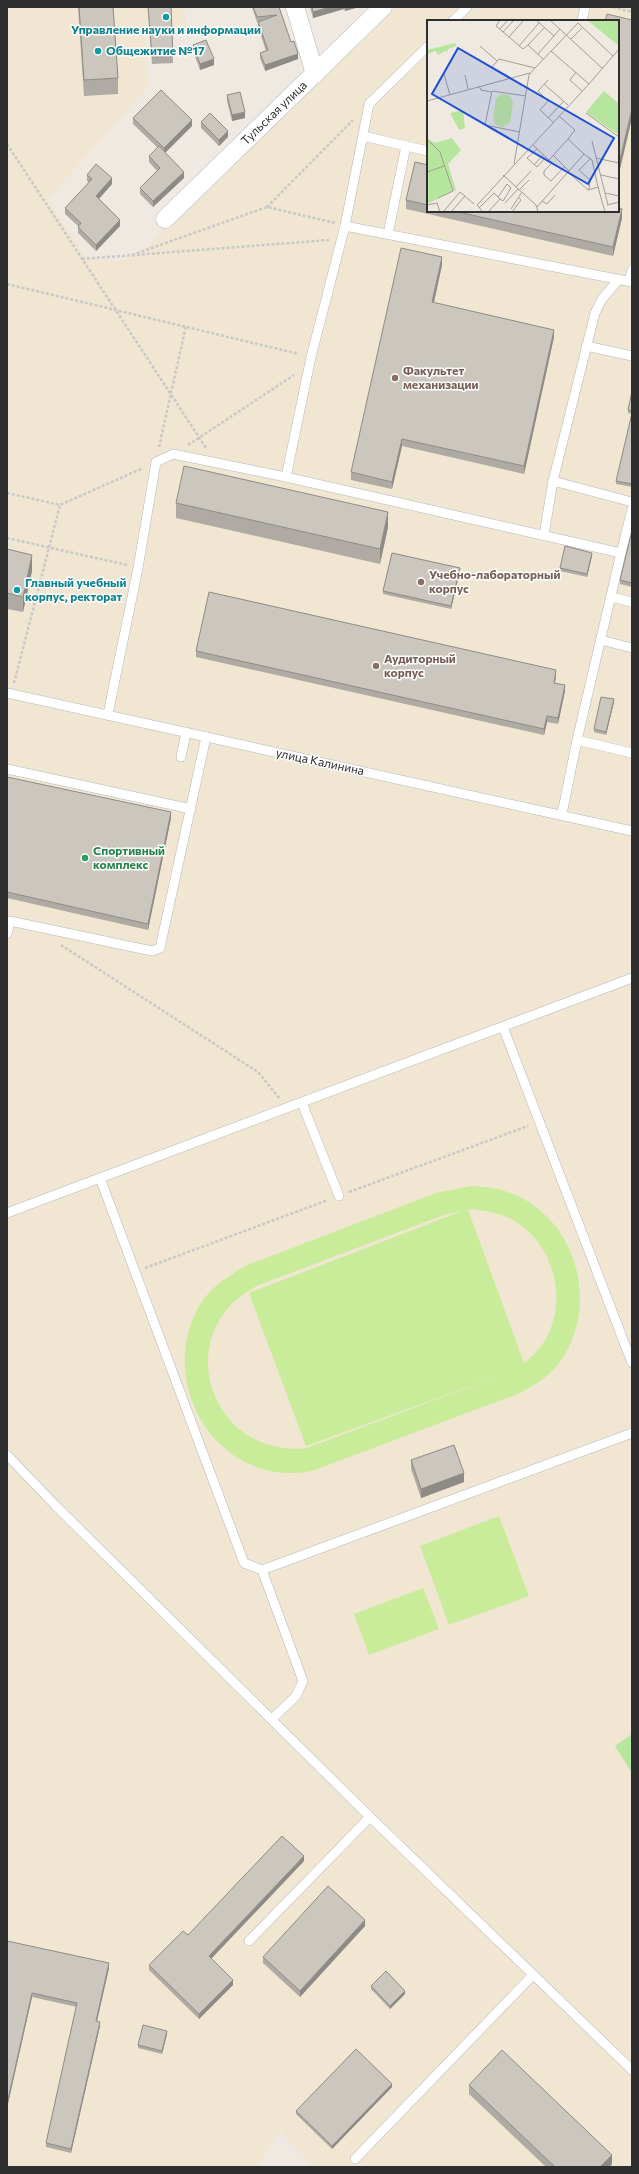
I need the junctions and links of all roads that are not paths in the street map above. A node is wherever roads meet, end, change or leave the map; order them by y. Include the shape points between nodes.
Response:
1 (295, 7) edge
2 (383, 7) edge
3 (467, 7) edge
4 (585, 7) edge
5 (454, 20) edge
6 (582, 20) edge
7 (427, 47) edge
8 (315, 74) junction
9 (363, 136) junction
10 (406, 146) junction
11 (427, 151) edge
12 (165, 219) dead end
13 (345, 226) junction
14 (388, 234) junction
15 (632, 270) edge
16 (619, 279) junction
17 (631, 281) edge
18 (586, 346) junction
19 (632, 356) edge
20 (286, 477) junction
21 (553, 481) junction
22 (632, 502) edge
23 (632, 509) edge
24 (544, 535) junction
25 (621, 553) junction
26 (611, 597) junction
27 (632, 602) edge
28 (601, 640) junction
29 (632, 648) edge
30 (9, 694) edge
31 (108, 714) junction
32 (186, 732) junction
33 (206, 737) junction
34 (577, 740) junction
35 (632, 753) edge
36 (181, 757) dead end
37 (7, 769) edge
38 (191, 809) junction
39 (562, 814) junction
40 (632, 831) edge
41 (9, 919) edge
42 (7, 934) edge
43 (632, 978) edge
44 (503, 1027) junction
45 (302, 1103) junction
46 (100, 1178) junction
47 (339, 1196) dead end
48 (7, 1213) edge
49 (632, 1363) edge
50 (632, 1433) edge
51 (7, 1455) edge
52 (262, 1570) junction
53 (272, 1719) junction
54 (370, 1817) junction
55 (249, 1941) dead end
56 (533, 1975) junction
57 (632, 2070) edge
58 (355, 2159) dead end

1 - 8 street
2 - 8 street, Тульская улица
3 - 5 lane
4 - 6 lane
7 - 9 lane via 369,104
8 - 12 street, Тульская улица
9 - 10 lane
9 - 13 lane
10 - 11 lane
10 - 14 lane
13 - 14 lane
13 - 20 lane via 311,361
14 - 16 lane
15 - 17 lane
16 - 17 lane
16 - 18 lane via 602,299 595,313
18 - 19 lane
18 - 21 lane
20 - 24 lane
20 - 31 lane via 173,454 156,462 138,568
21 - 22 lane
21 - 24 lane
23 - 25 lane
24 - 25 lane
25 - 26 lane
26 - 27 lane
26 - 28 lane
28 - 29 lane
28 - 34 lane
30 - 31 lane, улица Калинина
31 - 32 lane, улица Калинина
32 - 33 lane, улица Калинина
32 - 36 lane
33 - 38 lane
33 - 39 lane, улица Калинина
34 - 35 lane
34 - 39 lane
37 - 38 lane
38 - 41 lane via 162,944 157,950 152,951
39 - 40 lane, улица Калинина
41 - 42 lane
43 - 44 lane
44 - 45 lane
44 - 49 lane
45 - 46 lane
45 - 47 lane
46 - 48 lane
46 - 52 lane via 244,1563
50 - 52 lane
51 - 53 lane via 54,1505
52 - 53 lane via 303,1681 296,1696
53 - 54 lane
54 - 55 lane
54 - 56 lane
56 - 57 lane
56 - 58 lane

